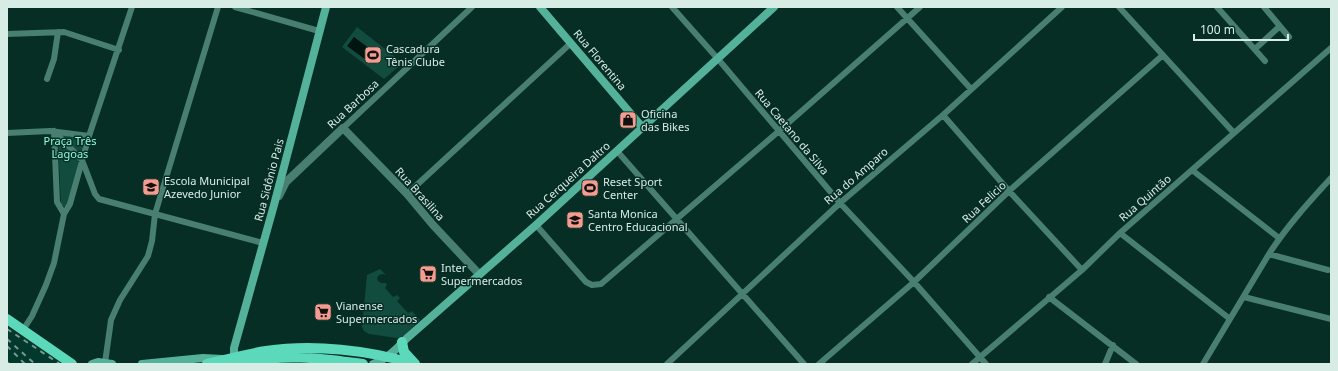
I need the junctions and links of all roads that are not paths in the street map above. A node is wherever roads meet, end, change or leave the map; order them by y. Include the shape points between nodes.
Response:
1 (132, 7) edge
2 (218, 7) edge
3 (236, 7) edge
4 (326, 7) edge
5 (472, 7) edge
6 (540, 7) edge
7 (672, 7) edge
8 (774, 7) edge
9 (897, 7) edge
10 (920, 7) edge
11 (1062, 7) edge
12 (1119, 7) edge
13 (1217, 7) edge
14 (1264, 7) edge
15 (907, 18) junction
16 (1280, 26) junction
17 (319, 31) junction
18 (58, 32) junction
19 (7, 34) edge
20 (1290, 37) dead end
21 (571, 43) junction
22 (1331, 48) edge
23 (1255, 49) junction
24 (118, 50) junction
25 (1163, 55) junction
26 (718, 59) junction
27 (1265, 61) dead end
28 (47, 79) dead end
29 (971, 89) junction
30 (942, 115) junction
31 (343, 128) junction
32 (643, 128) junction
33 (54, 131) junction
34 (779, 131) junction
35 (7, 133) edge
36 (1234, 133) junction
37 (89, 136) junction
38 (617, 151) junction
39 (82, 160) junction
40 (1192, 170) junction
41 (1331, 178) edge
42 (1009, 191) junction
43 (407, 194) junction
44 (840, 203) junction
45 (274, 205) junction
46 (64, 214) junction
47 (155, 214) junction
48 (677, 220) junction
49 (536, 225) junction
50 (1120, 232) junction
51 (1279, 238) junction
52 (263, 243) junction
53 (1268, 254) junction
54 (1082, 270) junction
55 (1328, 270) dead end
56 (479, 274) junction
57 (914, 282) junction
58 (742, 294) junction
59 (1244, 296) junction
60 (1049, 297) junction
61 (7, 319) edge
62 (1230, 319) junction
63 (1331, 319) edge
64 (23, 330) junction
65 (402, 342) junction
66 (1113, 345) junction
67 (387, 356) junction
68 (981, 356) junction
69 (276, 358) junction
70 (233, 361) edge
71 (72, 364) edge
72 (92, 364) edge
73 (109, 364) edge
74 (142, 364) edge
75 (207, 364) edge
76 (266, 364) edge
77 (363, 364) edge
78 (373, 364) edge
79 (414, 364) edge
80 (667, 364) edge
81 (804, 364) edge
82 (819, 364) edge
83 (972, 364) edge
84 (986, 364) edge
85 (1105, 364) edge
86 (1136, 364) edge
87 (1204, 364) edge

1 - 24 street
2 - 47 street
3 - 17 street
4 - 17 main road, Rua Sidônio Pais
5 - 31 street, Rua Barbosa
6 - 21 main road, Rua Florentina
7 - 26 street, Rua Caetano da Silva
8 - 26 main road, Rua Cerqueira Daltro
9 - 15 street
10 - 15 street
11 - 29 street, Rua do Amparo
12 - 25 street
13 - 23 street
14 - 16 street
15 - 29 street
15 - 34 street
16 - 20 street
16 - 23 street
17 - 45 main road, Rua Sidônio Pais
18 - 19 street
18 - 24 street
18 - 28 street via 53,65
21 - 32 main road, Rua Florentina
21 - 43 street
22 - 36 street, Rua Quintão
23 - 27 street
24 - 37 street
25 - 36 street
25 - 42 street, Rua Felicio
26 - 32 main road, Rua Cerqueira Daltro
26 - 34 street, Rua Caetano da Silva
29 - 30 street, Rua do Amparo
30 - 42 street
30 - 44 street, Rua do Amparo
31 - 43 street, Rua Brasilina
31 - 45 street, Rua Barbosa via 286,182
32 - 38 main road, Rua Cerqueira Daltro
33 - 35 street
33 - 37 street
33 - 39 street
33 - 46 street via 58,202
34 - 44 street, Rua Caetano da Silva
34 - 48 street
36 - 40 street, Rua Quintão
37 - 39 street
38 - 48 street
38 - 49 main road, Rua Cerqueira Daltro
39 - 46 street via 70,204
39 - 47 street via 99,199
40 - 50 street, Rua Quintão
40 - 51 street
41 - 51 street
42 - 54 street
42 - 57 street, Rua Felicio
43 - 56 street, Rua Brasilina via 433,226
44 - 57 street, Rua Caetano da Silva
44 - 58 street, Rua do Amparo
45 - 52 main road, Rua Sidônio Pais
46 - 64 street via 54,263 35,310
47 - 52 street
47 - 73 street via 148,256 120,300 112,320
48 - 49 street via 598,285 588,284 582,279
48 - 58 street
49 - 56 main road, Rua Cerqueira Daltro
50 - 54 street, Rua Quintão
50 - 62 street
51 - 53 street
52 - 70 main road, Rua Sidônio Pais via 234,348
53 - 55 street
53 - 59 street
54 - 60 street, Rua Quintão
56 - 65 main road, Rua Cerqueira Daltro
57 - 68 street, Rua Caetano da Silva
57 - 82 street, Rua Felicio
58 - 80 street, Rua do Amparo
58 - 81 street
59 - 62 street
59 - 63 street
60 - 66 street
60 - 68 street, Rua Quintão
61 - 64 main road
62 - 87 street
64 - 71 main road
65 - 67 main road, Rua Cerqueira Daltro
65 - 79 main road via 404,352
66 - 85 street
66 - 86 street
67 - 70 main road via 330,349 295,348 266,351
67 - 78 main road, Rua Cerqueira Daltro
67 - 79 main road
68 - 83 street, Rua Quintão
68 - 84 street, Rua Caetano da Silva
69 - 70 main road
69 - 76 main road
69 - 77 main road via 338,360
70 - 74 main road via 203,358
70 - 75 main road
72 - 73 main road

